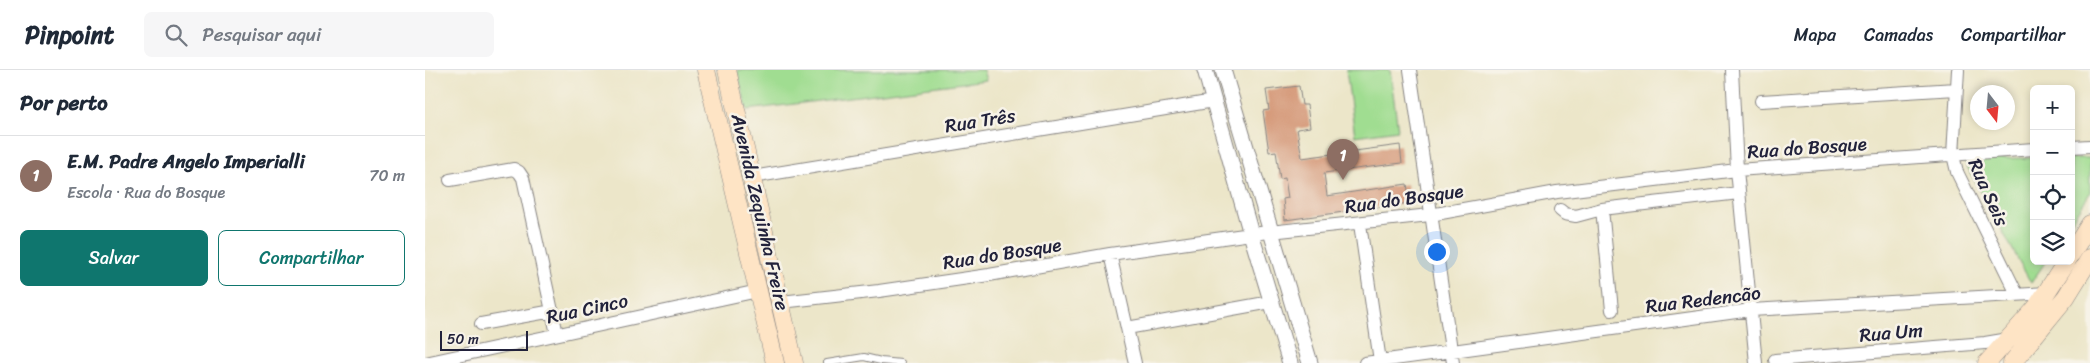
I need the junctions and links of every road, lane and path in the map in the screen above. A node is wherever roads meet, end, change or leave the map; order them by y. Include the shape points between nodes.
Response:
1 (706, 70) edge
2 (727, 70) edge
3 (1205, 70) edge
4 (1223, 70) edge
5 (1410, 70) edge
6 (1732, 70) edge
7 (1958, 70) edge
8 (1956, 89) junction
9 (1214, 101) junction
10 (1761, 101) dead end
11 (2090, 146) edge
12 (2075, 147) edge
13 (2030, 149) edge
14 (1953, 155) junction
15 (1737, 170) junction
16 (752, 177) junction
17 (450, 180) dead end
18 (1739, 193) junction
19 (1602, 209) junction
20 (1560, 210) dead end
21 (1430, 215) junction
22 (1360, 224) junction
23 (2090, 224) edge
24 (1270, 233) junction
25 (1251, 234) junction
26 (2075, 253) edge
27 (1111, 254) junction
28 (2090, 258) edge
29 (2075, 259) edge
30 (2067, 265) edge
31 (2079, 276) junction
32 (758, 291) junction
33 (2047, 293) junction
34 (2017, 294) junction
35 (781, 302) junction
36 (1271, 302) junction
37 (1612, 310) dead end
38 (1751, 310) junction
39 (553, 311) junction
40 (481, 324) dead end
41 (1127, 328) junction
42 (557, 334) junction
43 (2010, 339) junction
44 (1450, 350) junction
45 (1775, 360) dead end
46 (1380, 361) junction
47 (425, 363) edge
48 (775, 363) edge
49 (794, 363) edge
50 (827, 363) edge
51 (901, 363) edge
52 (1135, 363) edge
53 (1290, 363) edge
54 (1310, 363) edge
55 (1365, 363) edge
56 (1453, 363) edge
57 (1756, 363) edge
58 (1987, 363) edge
59 (2011, 363) edge

1 - 32 main road, Avenida Zequinha Freire
2 - 16 main road, Avenida Zequinha Freire
3 - 9 street
4 - 24 street
5 - 21 street
6 - 15 street
7 - 8 street, Rua Seis
8 - 10 street
8 - 14 street, Rua Seis
9 - 16 street, Rua Três
9 - 25 street
11 - 12 street
13 - 14 street, Rua do Bosque
14 - 15 street, Rua do Bosque
14 - 34 street, Rua Seis via 1957,172
15 - 18 street
15 - 21 street, Rua do Bosque via 1557,192
16 - 35 main road, Avenida Zequinha Freire
17 - 39 street via 514,169 519,172
18 - 19 street
18 - 38 street
19 - 20 street via 1576,216
19 - 37 street
21 - 22 street, Rua do Bosque
21 - 44 street
22 - 24 street, Rua do Bosque
22 - 46 street
23 - 26 main road
24 - 25 street, Rua do Bosque
24 - 54 street
25 - 27 street, Rua do Bosque
25 - 36 street
27 - 35 street, Rua do Bosque via 879,291
27 - 41 street
28 - 31 main road
29 - 31 main road
30 - 33 main road
31 - 59 main road via 2066,297
32 - 42 street, Rua Cinco
32 - 48 main road, Avenida Zequinha Freire
33 - 34 street, Rua Redencão
33 - 43 main road
34 - 38 street, Rua Redencão
35 - 49 main road, Avenida Zequinha Freire
36 - 41 street
36 - 53 street
38 - 44 street, Rua Redencão
38 - 57 street
39 - 40 street
39 - 42 street
41 - 52 street
42 - 47 street, Rua Cinco
43 - 45 street, Rua Um
43 - 58 main road
44 - 46 street, Rua Redencão
44 - 56 street
46 - 55 street, Rua Redencão
50 - 51 lane via 864,357

